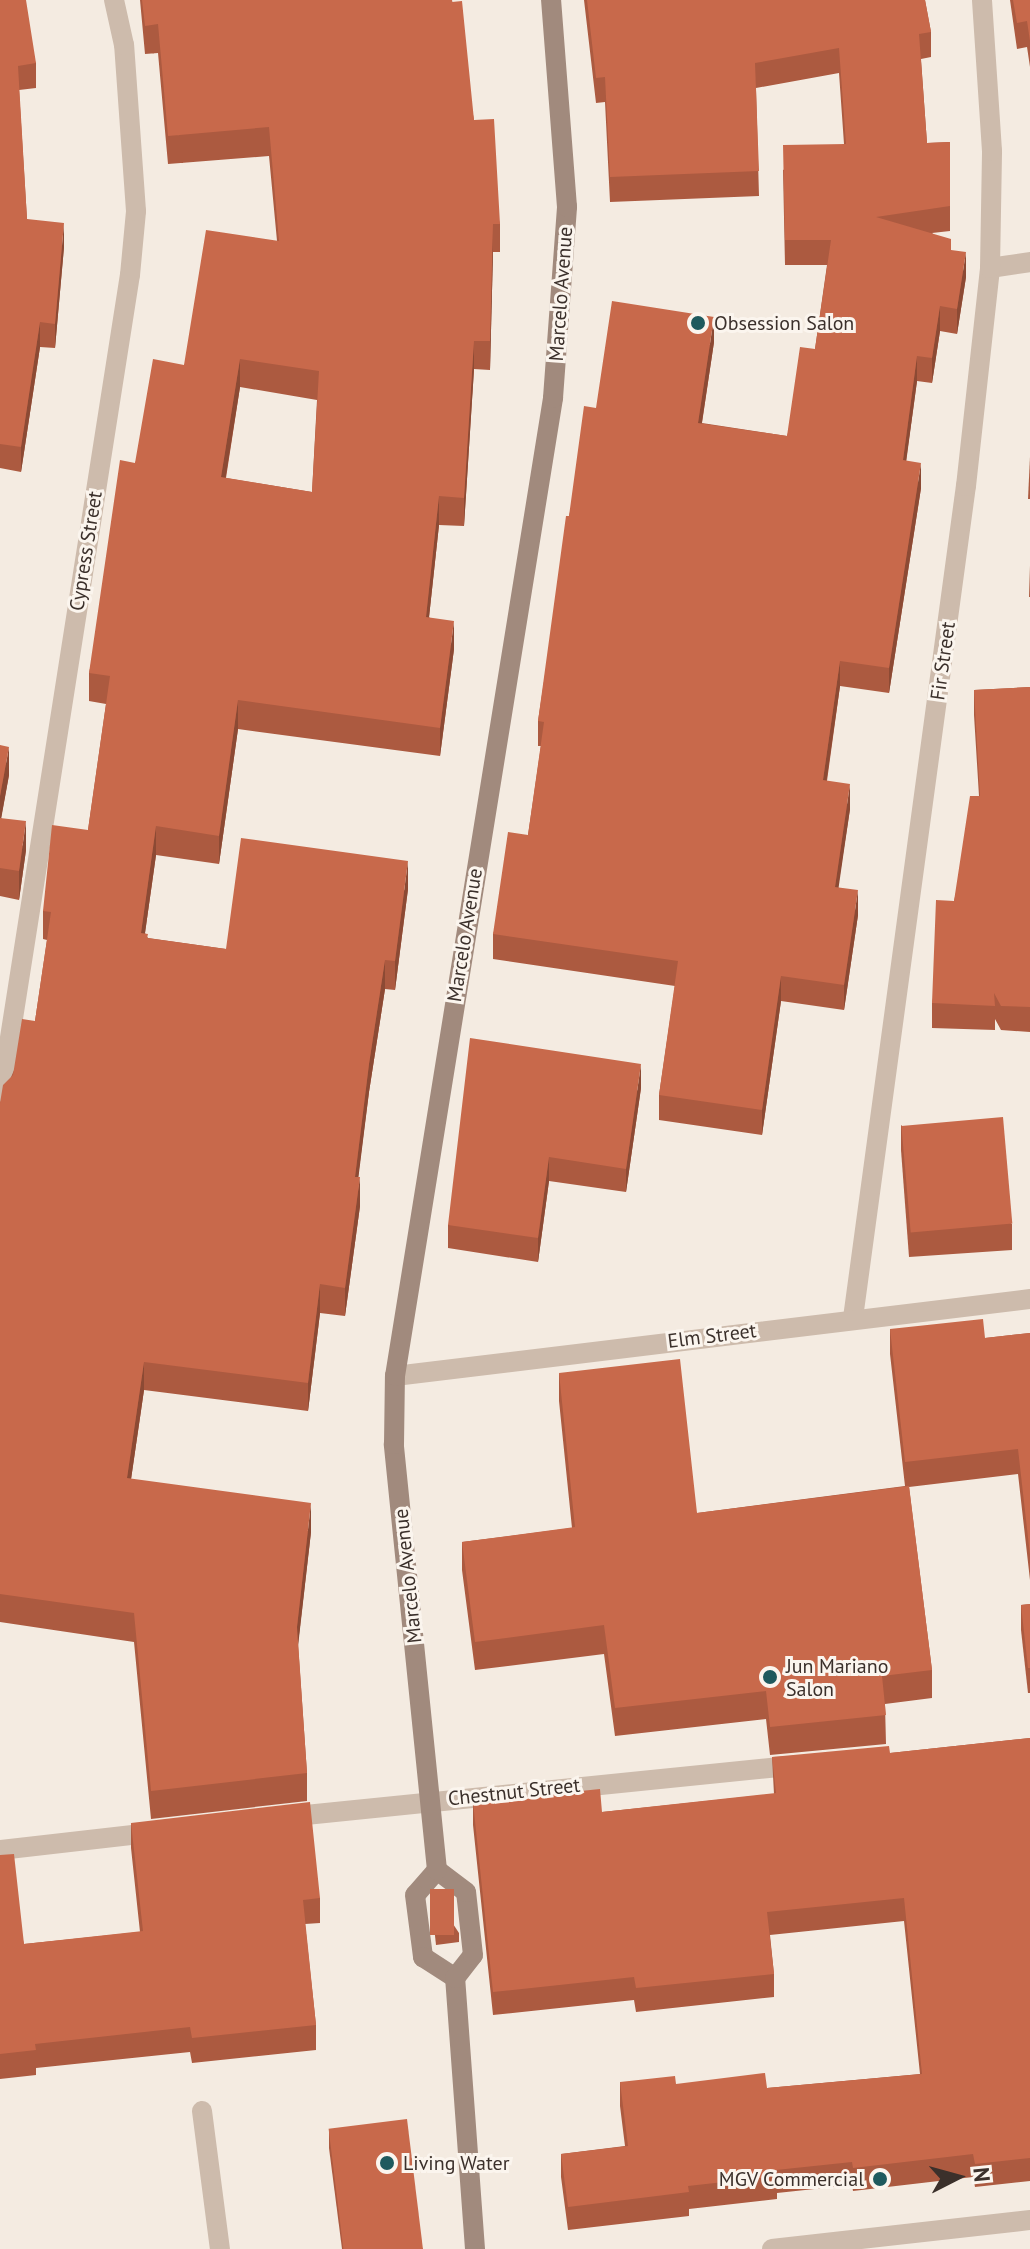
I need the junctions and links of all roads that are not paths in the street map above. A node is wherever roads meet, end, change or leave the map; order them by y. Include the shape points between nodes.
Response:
1 (114, 0) edge
2 (551, 0) edge
3 (982, 0) edge
4 (1030, 262) edge
5 (990, 268) junction
6 (0, 1101) edge
7 (1030, 1299) edge
8 (853, 1318) junction
9 (395, 1376) junction
10 (826, 1763) edge
11 (430, 1800) junction
12 (261, 1820) edge
13 (184, 1829) edge
14 (0, 1850) edge
15 (437, 1870) junction
16 (455, 1978) junction
17 (202, 2111) dead end
18 (1030, 2220) edge
19 (910, 2241) edge
20 (220, 2249) edge
21 (475, 2249) edge
22 (772, 2249) edge

1 - 6 street, Cypress Street via 124,45 136,211 130,275
2 - 9 street, Marcelo Avenue via 567,207 553,398
3 - 5 street, Fir Street via 992,151
4 - 5 street
5 - 8 street, Fir Street via 966,486
7 - 8 street, Elm Street
8 - 9 street, Elm Street
9 - 11 street, Marcelo Avenue via 394,1444
10 - 11 street, Chestnut Street
11 - 12 street, Chestnut Street
11 - 15 street, Marcelo Avenue
13 - 14 street
15 - 16 street via 466,1892 473,1955
15 - 16 street via 415,1895 423,1957
16 - 21 street
17 - 20 street
18 - 19 street
19 - 22 street

